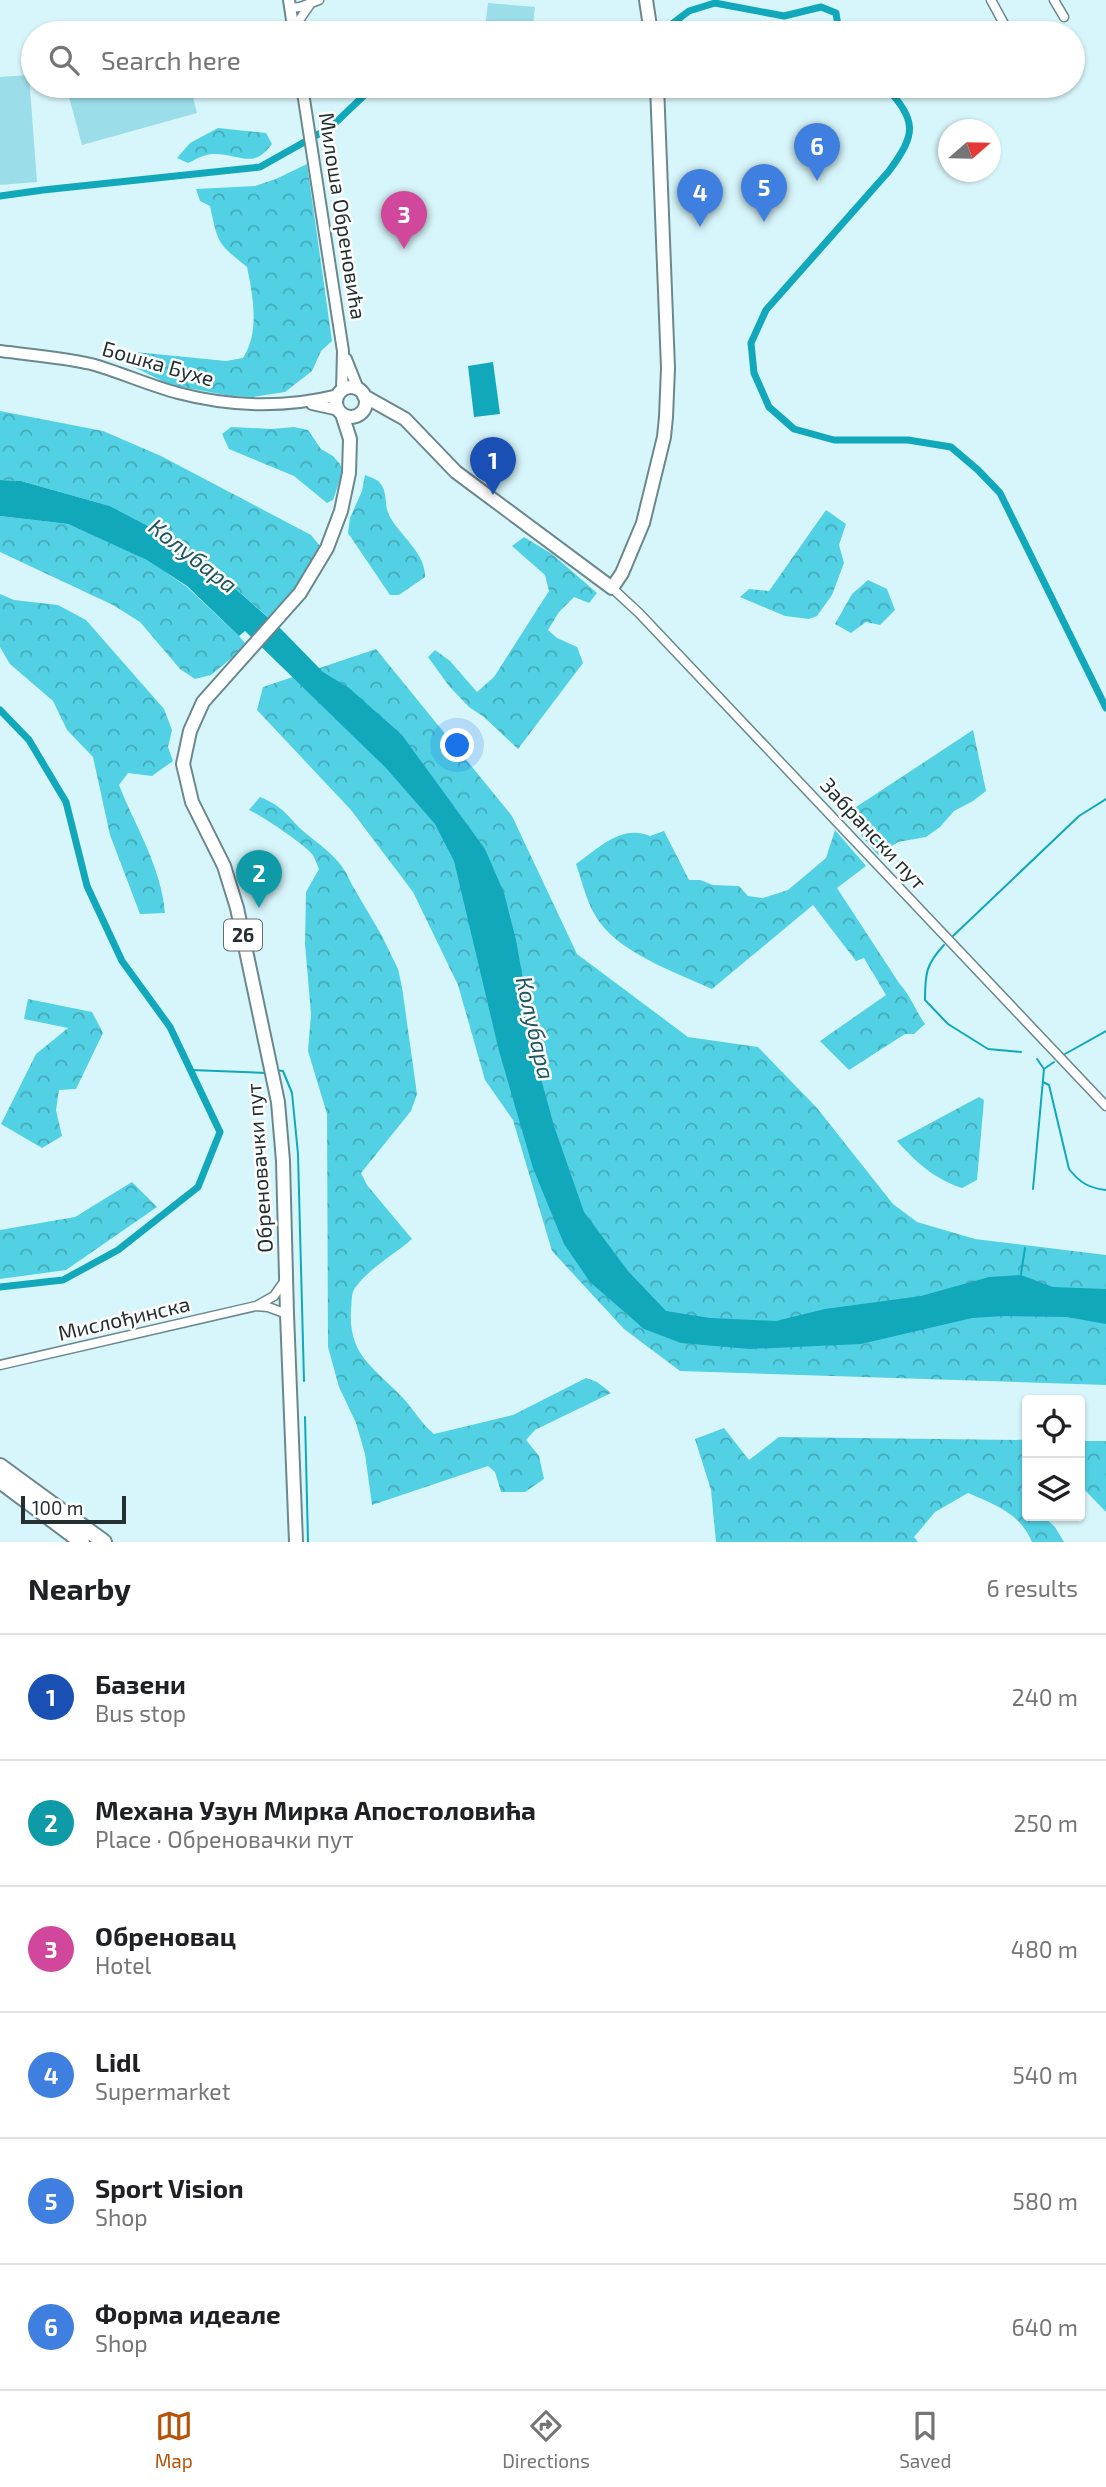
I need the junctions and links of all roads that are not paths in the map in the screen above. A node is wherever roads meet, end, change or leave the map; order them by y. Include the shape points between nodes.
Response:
1 (646, 0) edge
2 (990, 0) edge
3 (1054, 0) edge
4 (315, 2) edge
5 (289, 4) edge
6 (1064, 18) dead end
7 (300, 21) edge
8 (649, 21) edge
9 (1002, 21) edge
10 (304, 98) edge
11 (657, 98) edge
12 (0, 351) edge
13 (343, 351) junction
14 (340, 393) junction
15 (305, 402) junction
16 (361, 403) junction
17 (341, 412) junction
18 (351, 460) junction
19 (612, 588) junction
20 (1106, 1106) edge
21 (286, 1279) junction
22 (256, 1306) junction
23 (287, 1314) junction
24 (0, 1365) edge
25 (0, 1466) edge
26 (0, 1481) edge
27 (82, 1542) edge
28 (104, 1542) edge
29 (296, 1542) edge

1 - 8 main road
2 - 9 street
3 - 6 street
4 - 5 street
4 - 7 street
10 - 13 street, Милоша Обреновића
11 - 19 main road via 666,417 643,523
12 - 15 street, Бошка Бухе via 89,364 217,401
13 - 14 street, Милоша Обреновића
13 - 16 street, Милоша Обреновића
14 - 15 street, Бошка Бухе
14 - 16 main road via 349,388
14 - 17 main road, 26 via 336,401
15 - 17 street, Бошка Бухе
16 - 17 main road via 349,417
16 - 18 main road, 26
16 - 19 main road via 396,413 456,472
17 - 18 main road, 26
18 - 21 main road, Обреновачки пут / 26 via 344,502 314,571 292,603 199,709 184,756 192,802 230,884 273,1072 283,1161
19 - 20 street, Забрански пут
21 - 22 street, Мислођинска via 274,1296
21 - 23 main road, Обреновачки пут / 26
22 - 23 street, Мислођинска
22 - 24 street, Мислођинска
23 - 29 main road, Обреновачки пут / 26
25 - 28 highway
26 - 27 highway

